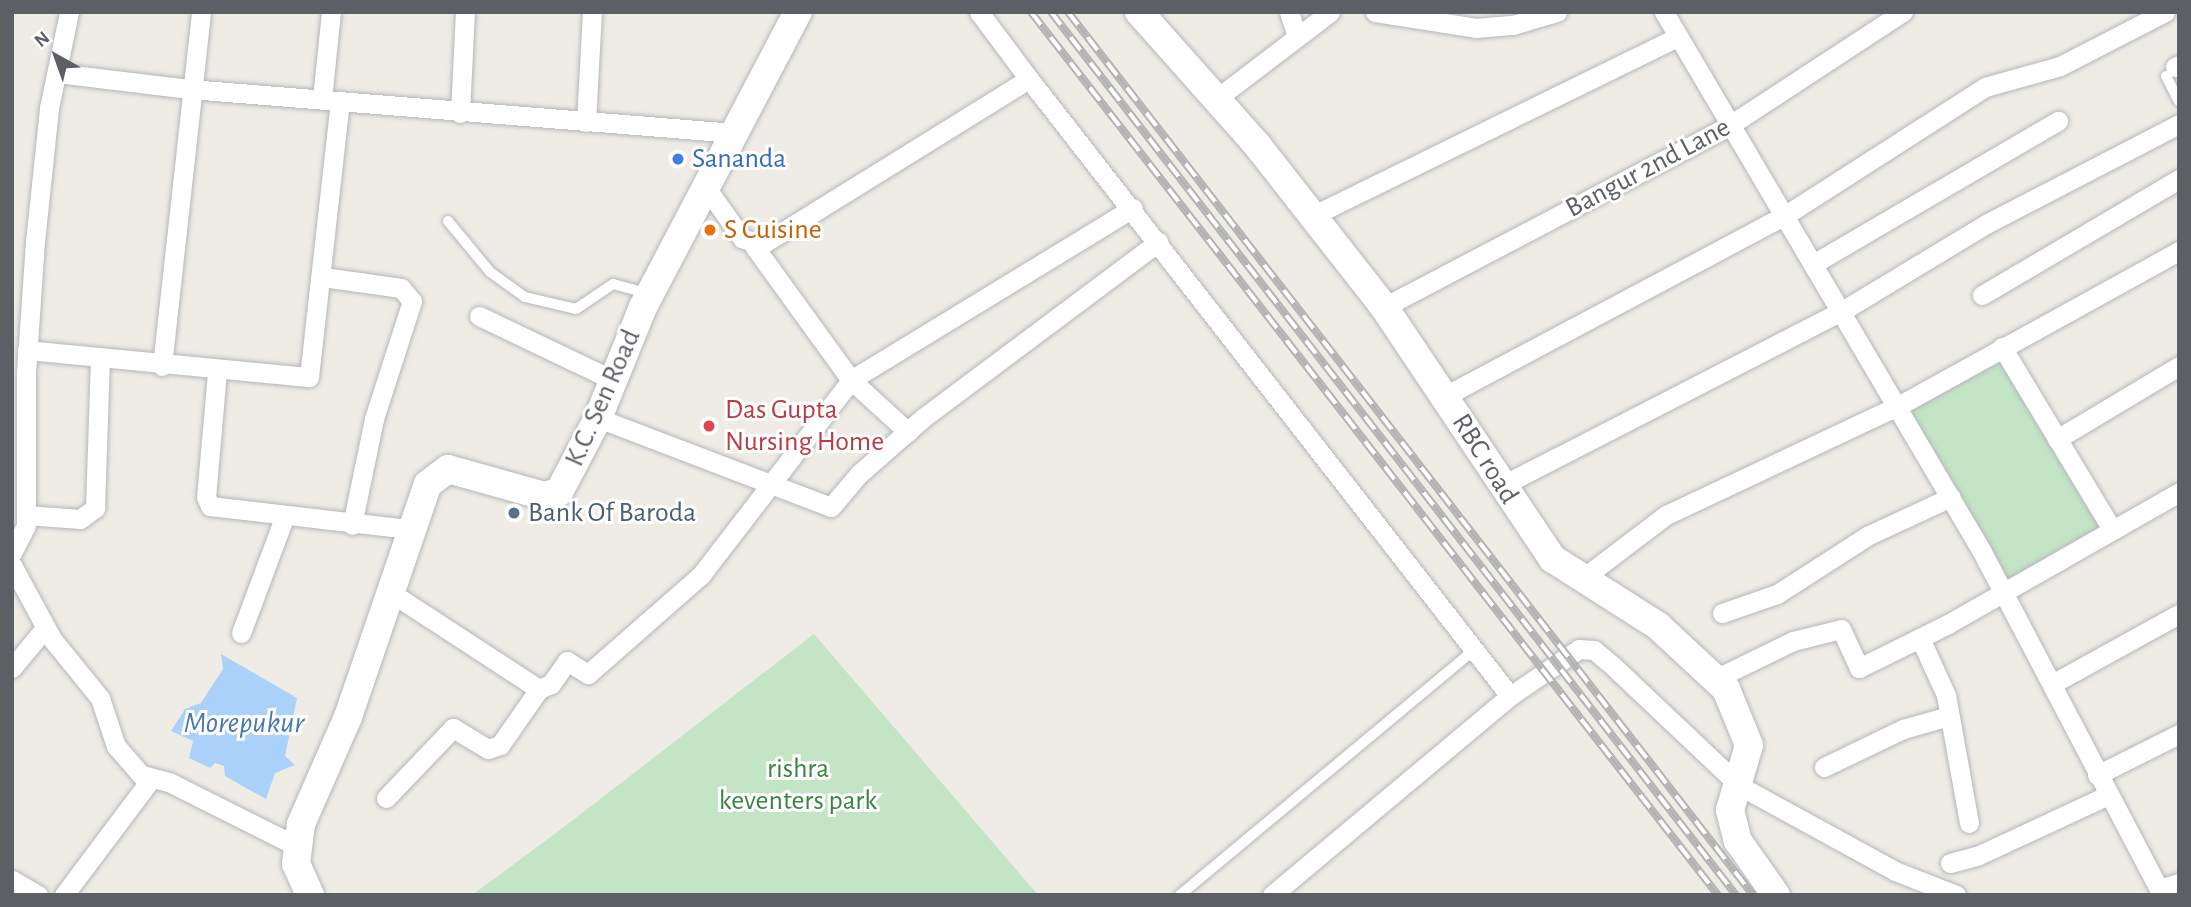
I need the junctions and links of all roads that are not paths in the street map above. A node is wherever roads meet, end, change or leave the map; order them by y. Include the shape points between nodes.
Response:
1 (69, 12) edge
2 (201, 12) edge
3 (331, 12) edge
4 (465, 12) edge
5 (592, 12) edge
6 (798, 12) edge
7 (979, 12) edge
8 (1289, 12) edge
9 (1330, 12) edge
10 (1375, 12) edge
11 (1557, 12) edge
12 (1664, 12) edge
13 (1903, 12) edge
14 (2165, 12) edge
15 (1148, 15) edge
16 (1296, 33) junction
17 (1678, 37) junction
18 (2173, 70) edge
19 (57, 73) junction
20 (1029, 79) junction
21 (190, 89) junction
22 (1216, 99) junction
23 (331, 100) junction
24 (2179, 101) edge
25 (460, 113) junction
26 (2058, 121) dead end
27 (586, 122) junction
28 (2179, 124) edge
29 (1730, 125) junction
30 (734, 133) junction
31 (2179, 179) edge
32 (705, 186) junction
33 (1133, 208) junction
34 (1312, 216) junction
35 (1784, 216) junction
36 (447, 221) dead end
37 (1158, 242) junction
38 (754, 246) junction
39 (2179, 251) edge
40 (1813, 264) junction
41 (323, 277) junction
42 (649, 295) junction
43 (1982, 295) dead end
44 (1384, 307) junction
45 (1842, 311) junction
46 (479, 316) dead end
47 (2002, 347) junction
48 (27, 350) junction
49 (100, 360) junction
50 (162, 366) junction
51 (2179, 366) edge
52 (217, 372) junction
53 (613, 380) junction
54 (851, 380) junction
55 (1445, 396) junction
56 (1898, 406) junction
57 (12, 409) edge
58 (598, 418) junction
59 (29, 423) junction
60 (908, 432) junction
61 (2057, 439) junction
62 (766, 485) junction
63 (1503, 485) junction
64 (2179, 492) edge
65 (1951, 497) junction
66 (27, 515) junction
67 (284, 518) junction
68 (352, 525) junction
69 (408, 529) junction
70 (2112, 529) junction
71 (12, 553) edge
72 (12, 565) edge
73 (1583, 578) junction
74 (2003, 590) junction
75 (390, 592) junction
76 (1722, 613) dead end
77 (2179, 614) edge
78 (45, 628) junction
79 (242, 632) dead end
80 (1920, 638) junction
81 (1474, 650) junction
82 (12, 668) edge
83 (1715, 679) junction
84 (2052, 684) junction
85 (538, 689) junction
86 (1510, 696) junction
87 (1949, 716) junction
88 (2179, 734) edge
89 (1824, 767) dead end
90 (2097, 775) junction
91 (146, 776) junction
92 (1740, 786) junction
93 (2106, 796) junction
94 (386, 798) dead end
95 (1969, 823) dead end
96 (296, 846) junction
97 (1950, 863) dead end
98 (12, 880) edge
99 (2179, 883) edge
100 (38, 895) edge
101 (64, 895) edge
102 (310, 895) edge
103 (1180, 895) edge
104 (1272, 895) edge
105 (1776, 895) edge
106 (1956, 895) edge

1 - 19 street
2 - 21 street
3 - 23 street
4 - 25 street
5 - 27 street
6 - 30 street, K.C. Sen Road
7 - 20 street
8 - 16 street
9 - 16 street
10 - 11 street via 1476,28 1513,25
12 - 17 street
13 - 29 street, Bangur 2nd Lane
14 - 35 street via 2060,66 1985,87
15 - 22 street, RBC road
16 - 22 street
17 - 29 street
17 - 34 street
18 - 24 lane
19 - 21 street
19 - 48 street
20 - 33 street
20 - 38 street
21 - 23 street
21 - 50 street
22 - 34 street, RBC road
23 - 25 street
23 - 41 street
25 - 27 street
26 - 40 street
27 - 30 street
28 - 45 street via 1986,224
29 - 35 street
29 - 44 street, Bangur 2nd Lane
30 - 32 street, K.C. Sen Road
31 - 43 street
32 - 38 street via 742,238
32 - 42 street, K.C. Sen Road
33 - 37 street
33 - 54 street
34 - 44 street, RBC road
35 - 40 street
35 - 55 street
36 - 42 lane via 490,272 525,297 576,309 613,284
37 - 60 street
37 - 81 street
38 - 54 street
39 - 47 street
40 - 45 street
41 - 52 street via 309,377
41 - 68 street via 401,288 412,301 374,419
42 - 53 street, K.C. Sen Road
44 - 55 street, RBC road
45 - 56 street
45 - 63 street
46 - 53 street
47 - 56 street
47 - 61 street
48 - 49 street
48 - 59 street
49 - 50 street
49 - 66 street via 95,508 80,519
50 - 52 street
51 - 61 street
52 - 67 street via 207,501 216,508
53 - 58 street, K.C. Sen Road
54 - 60 street
54 - 62 street
55 - 63 street, RBC road
56 - 65 street
56 - 73 street via 1666,515
57 - 59 street
58 - 62 street
58 - 69 street, K.C. Sen Road via 556,494 442,469 428,484
59 - 66 street
60 - 62 street via 831,507
61 - 70 street
62 - 85 street via 683,593 591,673 583,674 567,661 551,684
63 - 73 street, RBC road via 1553,559
64 - 70 street
65 - 74 street
65 - 76 street via 1869,535 1777,594
66 - 71 street via 24,537
67 - 68 street
67 - 79 street
68 - 69 street
69 - 75 street, K.C. Sen Road
70 - 74 street
72 - 78 street
73 - 83 street, RBC road via 1658,626
74 - 80 street
74 - 84 street
75 - 85 street
75 - 96 street, K.C. Sen Road
77 - 84 street
78 - 82 street
78 - 91 street via 100,698 120,752
80 - 83 street via 1859,668 1841,629 1793,641
80 - 87 street via 1946,695
81 - 86 street
81 - 103 lane
83 - 92 street, RBC road via 1726,689 1749,745
84 - 90 street
85 - 94 street via 500,745 488,749 453,728
86 - 92 street via 1566,654 1594,650
86 - 104 street
87 - 89 street via 1903,729
87 - 95 street
88 - 90 street
90 - 93 street
91 - 96 street via 169,782
91 - 101 street via 147,786
92 - 105 street, RBC road via 1730,810 1738,841
92 - 106 street via 1895,871
93 - 97 street via 1977,856
93 - 99 street via 2160,890
96 - 102 street via 297,869
98 - 100 street

